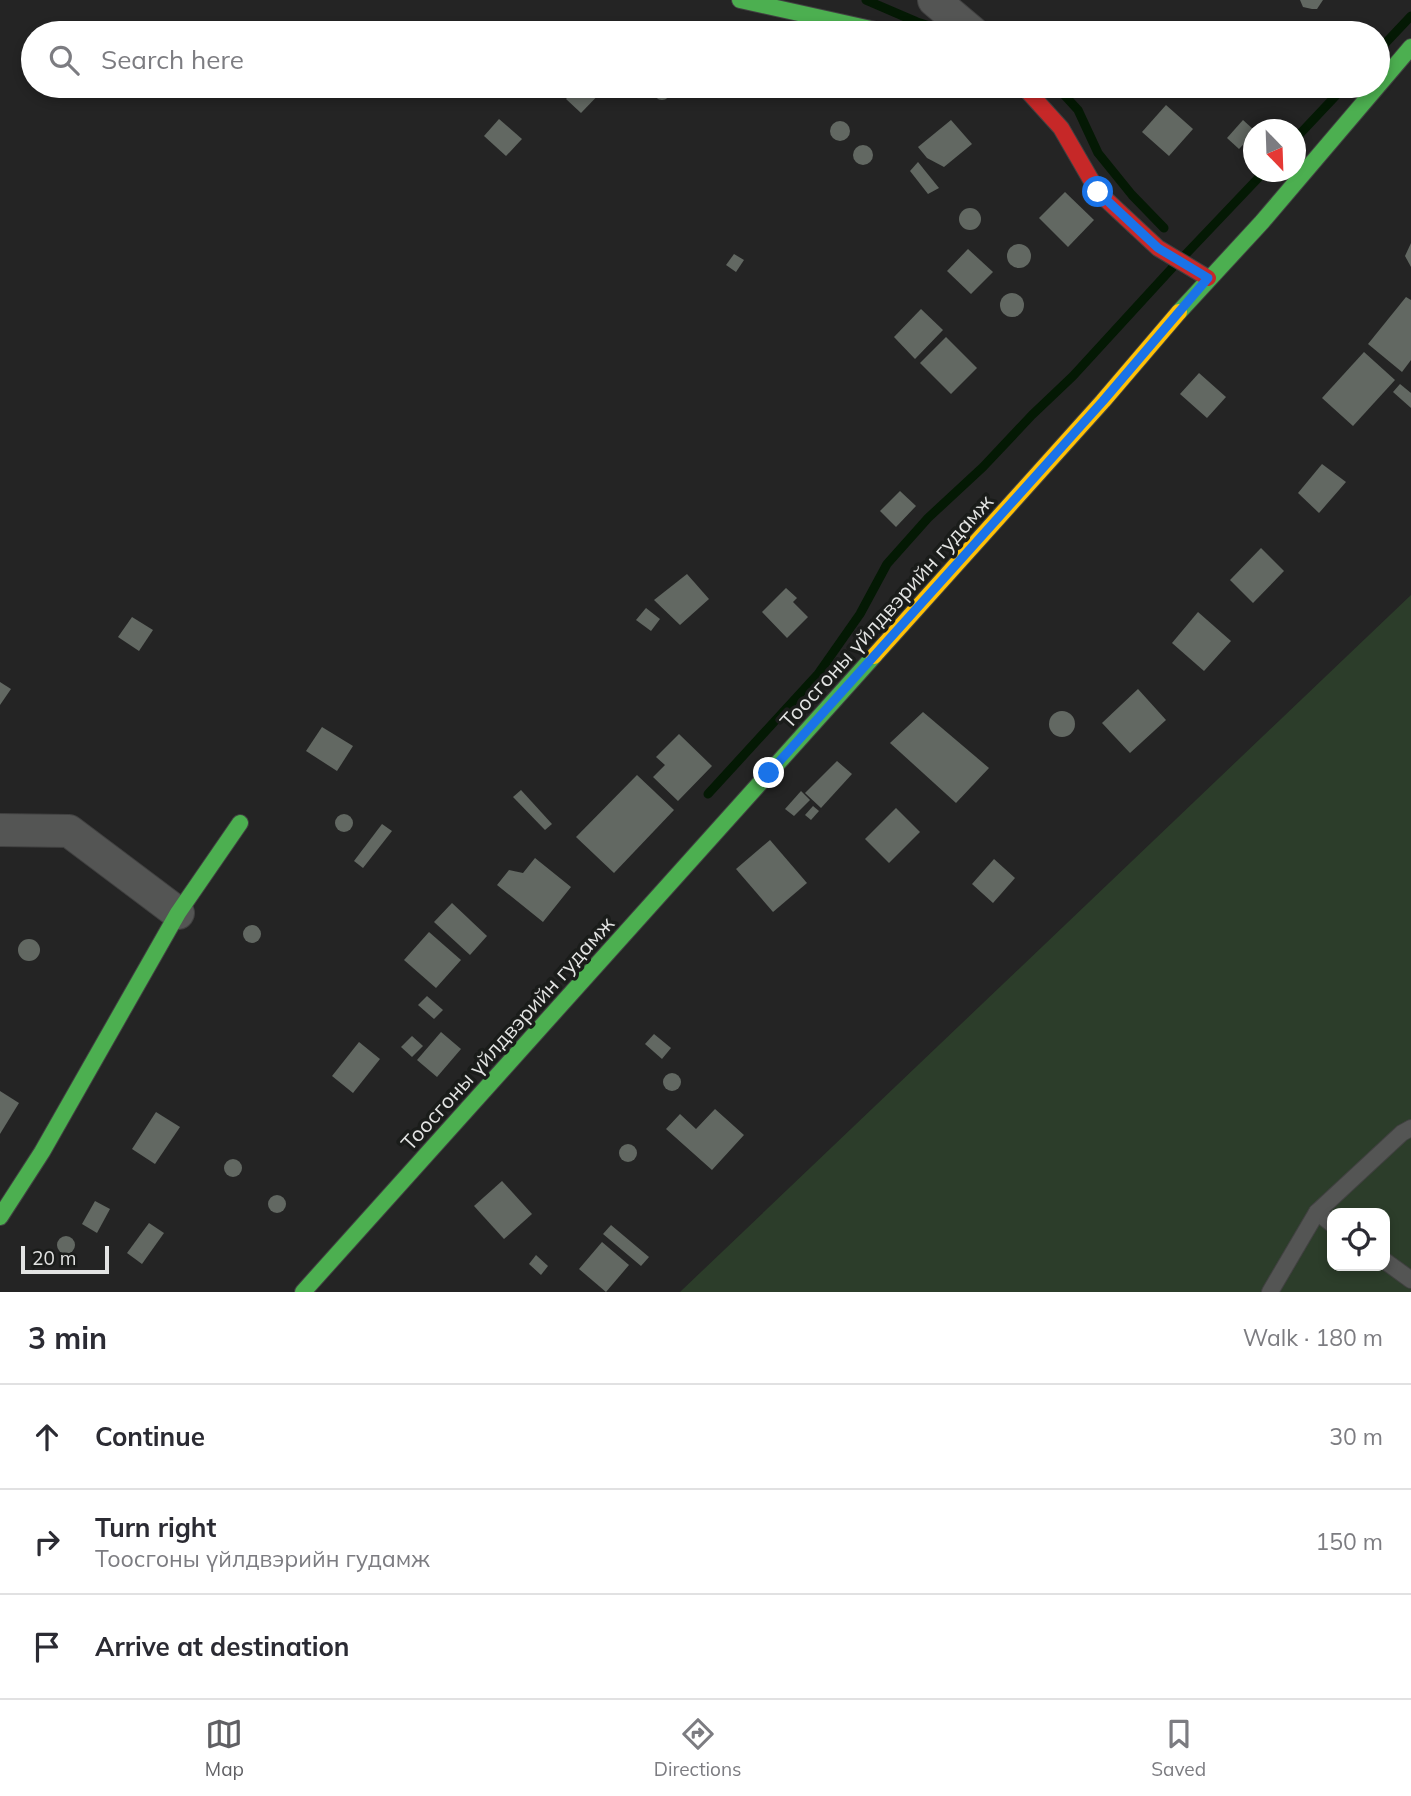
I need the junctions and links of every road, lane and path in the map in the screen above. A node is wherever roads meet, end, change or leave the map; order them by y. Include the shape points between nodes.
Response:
1 (740, 0) edge
2 (934, 0) edge
3 (835, 21) edge
4 (959, 21) edge
5 (1411, 47) edge
6 (1390, 72) edge
7 (1034, 98) edge
8 (1368, 98) edge
9 (1208, 278) junction
10 (240, 823) dead end
11 (0, 830) edge
12 (178, 913) junction
13 (1411, 1128) edge
14 (1317, 1212) junction
15 (0, 1217) edge
16 (1327, 1220) edge
17 (1390, 1265) edge
18 (1411, 1280) edge
19 (303, 1292) edge
20 (1270, 1292) edge

1 - 3 main road
2 - 4 street
5 - 6 main road, Тоосгоны үйлдвэрийн гудамж
7 - 9 main road via 1061,128 1098,192 1158,248
8 - 9 main road, Тоосгоны үйлдвэрийн гудамж
9 - 19 main road, Тоосгоны үйлдвэрийн гудамж via 1085,422
10 - 12 main road
11 - 12 street via 69,831
12 - 15 main road
13 - 14 lane
14 - 16 lane
14 - 20 lane
17 - 18 lane

